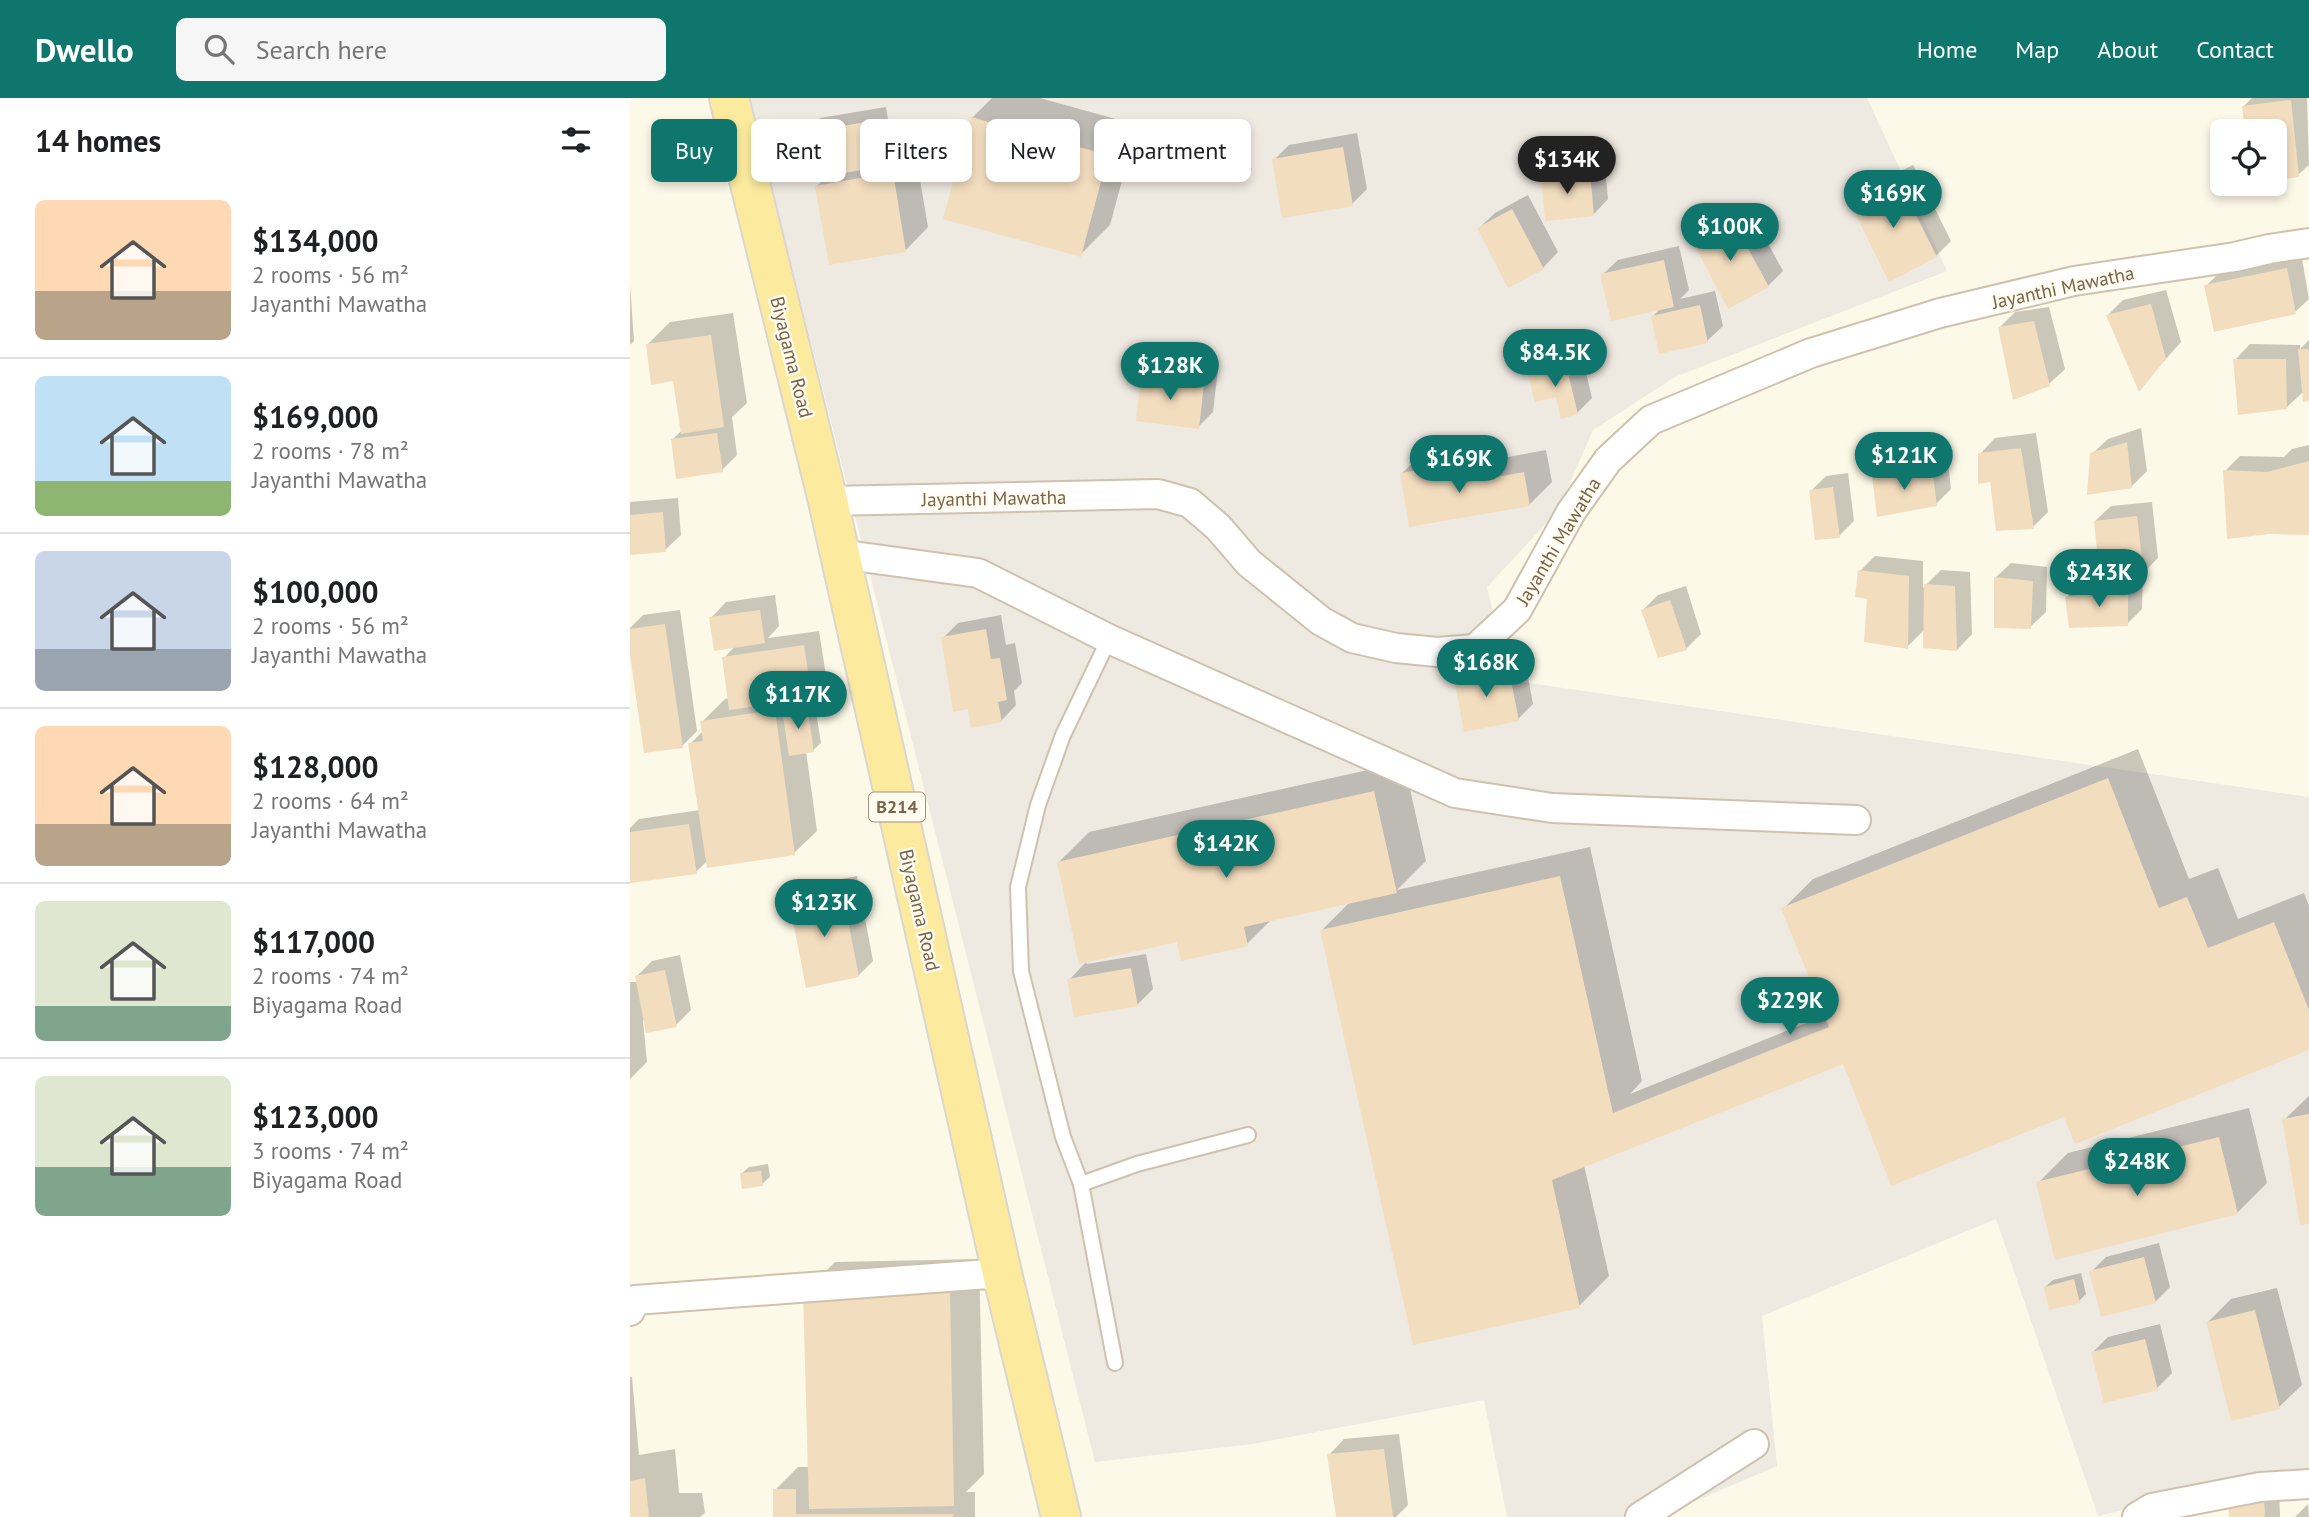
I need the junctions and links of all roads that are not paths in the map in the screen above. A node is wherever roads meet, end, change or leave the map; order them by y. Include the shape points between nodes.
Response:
1 (729, 98) edge
2 (2309, 243) edge
3 (828, 501) junction
4 (839, 554) junction
5 (1109, 639) junction
6 (1856, 820) dead end
7 (1248, 1135) dead end
8 (1081, 1184) junction
9 (1002, 1273) junction
10 (630, 1311) edge
11 (1115, 1363) dead end
12 (1754, 1444) dead end
13 (2309, 1484) edge
14 (1061, 1517) edge
15 (1640, 1517) edge
16 (2137, 1517) edge

1 - 3 main road, Biyagama Road / B214
2 - 3 street, Jayanthi Mawatha via 2074,281 1940,313 1811,353 1651,420 1608,460 1571,512 1517,610 1475,649 1437,652 1352,638 1321,621 1249,563 1219,527 1190,503 1158,494
3 - 4 main road, Biyagama Road / B214
4 - 5 street via 978,573
4 - 9 main road, Biyagama Road / B214
5 - 6 street via 1455,793 1552,808
5 - 8 lane via 1063,735 1038,805 1018,887 1021,971 1063,1138
7 - 8 lane
8 - 11 lane
9 - 10 street via 635,1300
9 - 14 main road, Biyagama Road / B214
12 - 15 street
13 - 16 street via 2260,1487 2152,1508

